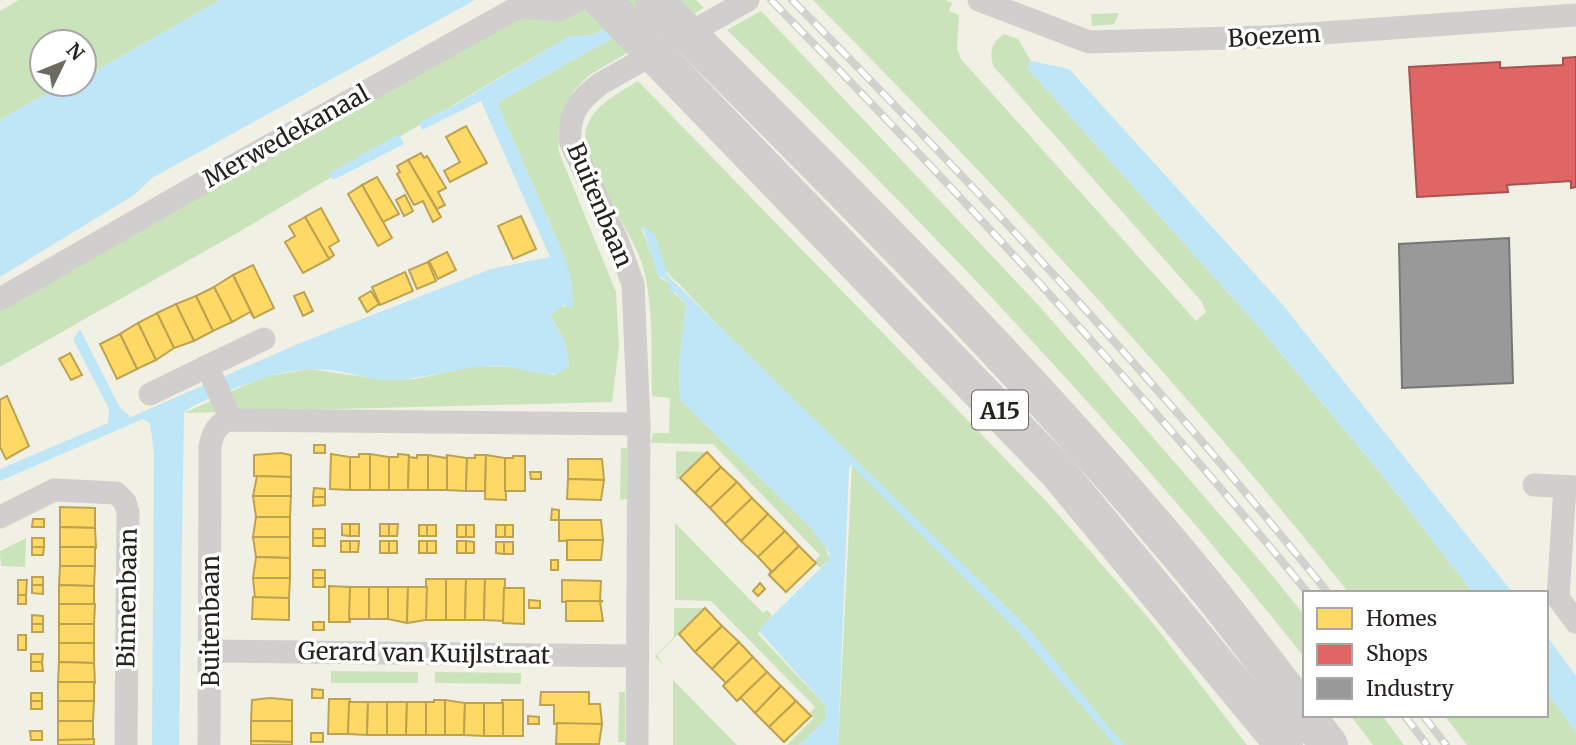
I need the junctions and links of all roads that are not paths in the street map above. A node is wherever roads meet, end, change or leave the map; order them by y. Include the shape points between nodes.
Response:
1 (579, 0) edge
2 (603, 0) edge
3 (654, 0) edge
4 (748, 0) edge
5 (979, 0) edge
6 (1576, 15) edge
7 (0, 299) edge
8 (264, 339) dead end
9 (209, 370) junction
10 (150, 394) dead end
11 (225, 412) junction
12 (639, 424) junction
13 (1534, 485) dead end
14 (1571, 487) edge
15 (0, 517) edge
16 (1576, 622) edge
17 (210, 651) junction
18 (638, 656) junction
19 (1303, 712) edge
20 (1307, 717) edge
21 (126, 745) edge
22 (209, 745) edge
23 (637, 745) edge
24 (1284, 745) edge
25 (1329, 745) edge

1 - 7 street, Merwedekanaal via 558,10 513,10
2 - 24 highway, A15 via 1057,471
3 - 19 highway, A15 via 1086,447 1195,572
4 - 12 street, Buitenbaan via 600,84 583,96 572,113 569,141 633,284
5 - 6 street, Boezem via 1089,42 1267,37
8 - 9 street
9 - 10 street
9 - 11 street
11 - 12 street
11 - 17 street, Buitenbaan via 210,447
12 - 18 street, Buitenbaan
13 - 14 street
14 - 16 street via 1558,598
15 - 21 street, Binnenbaan via 54,490 106,491 125,502
17 - 18 street, Gerard van Kuijlstraat
17 - 22 street, Buitenbaan
18 - 23 street, Buitenbaan
20 - 25 highway, A15

